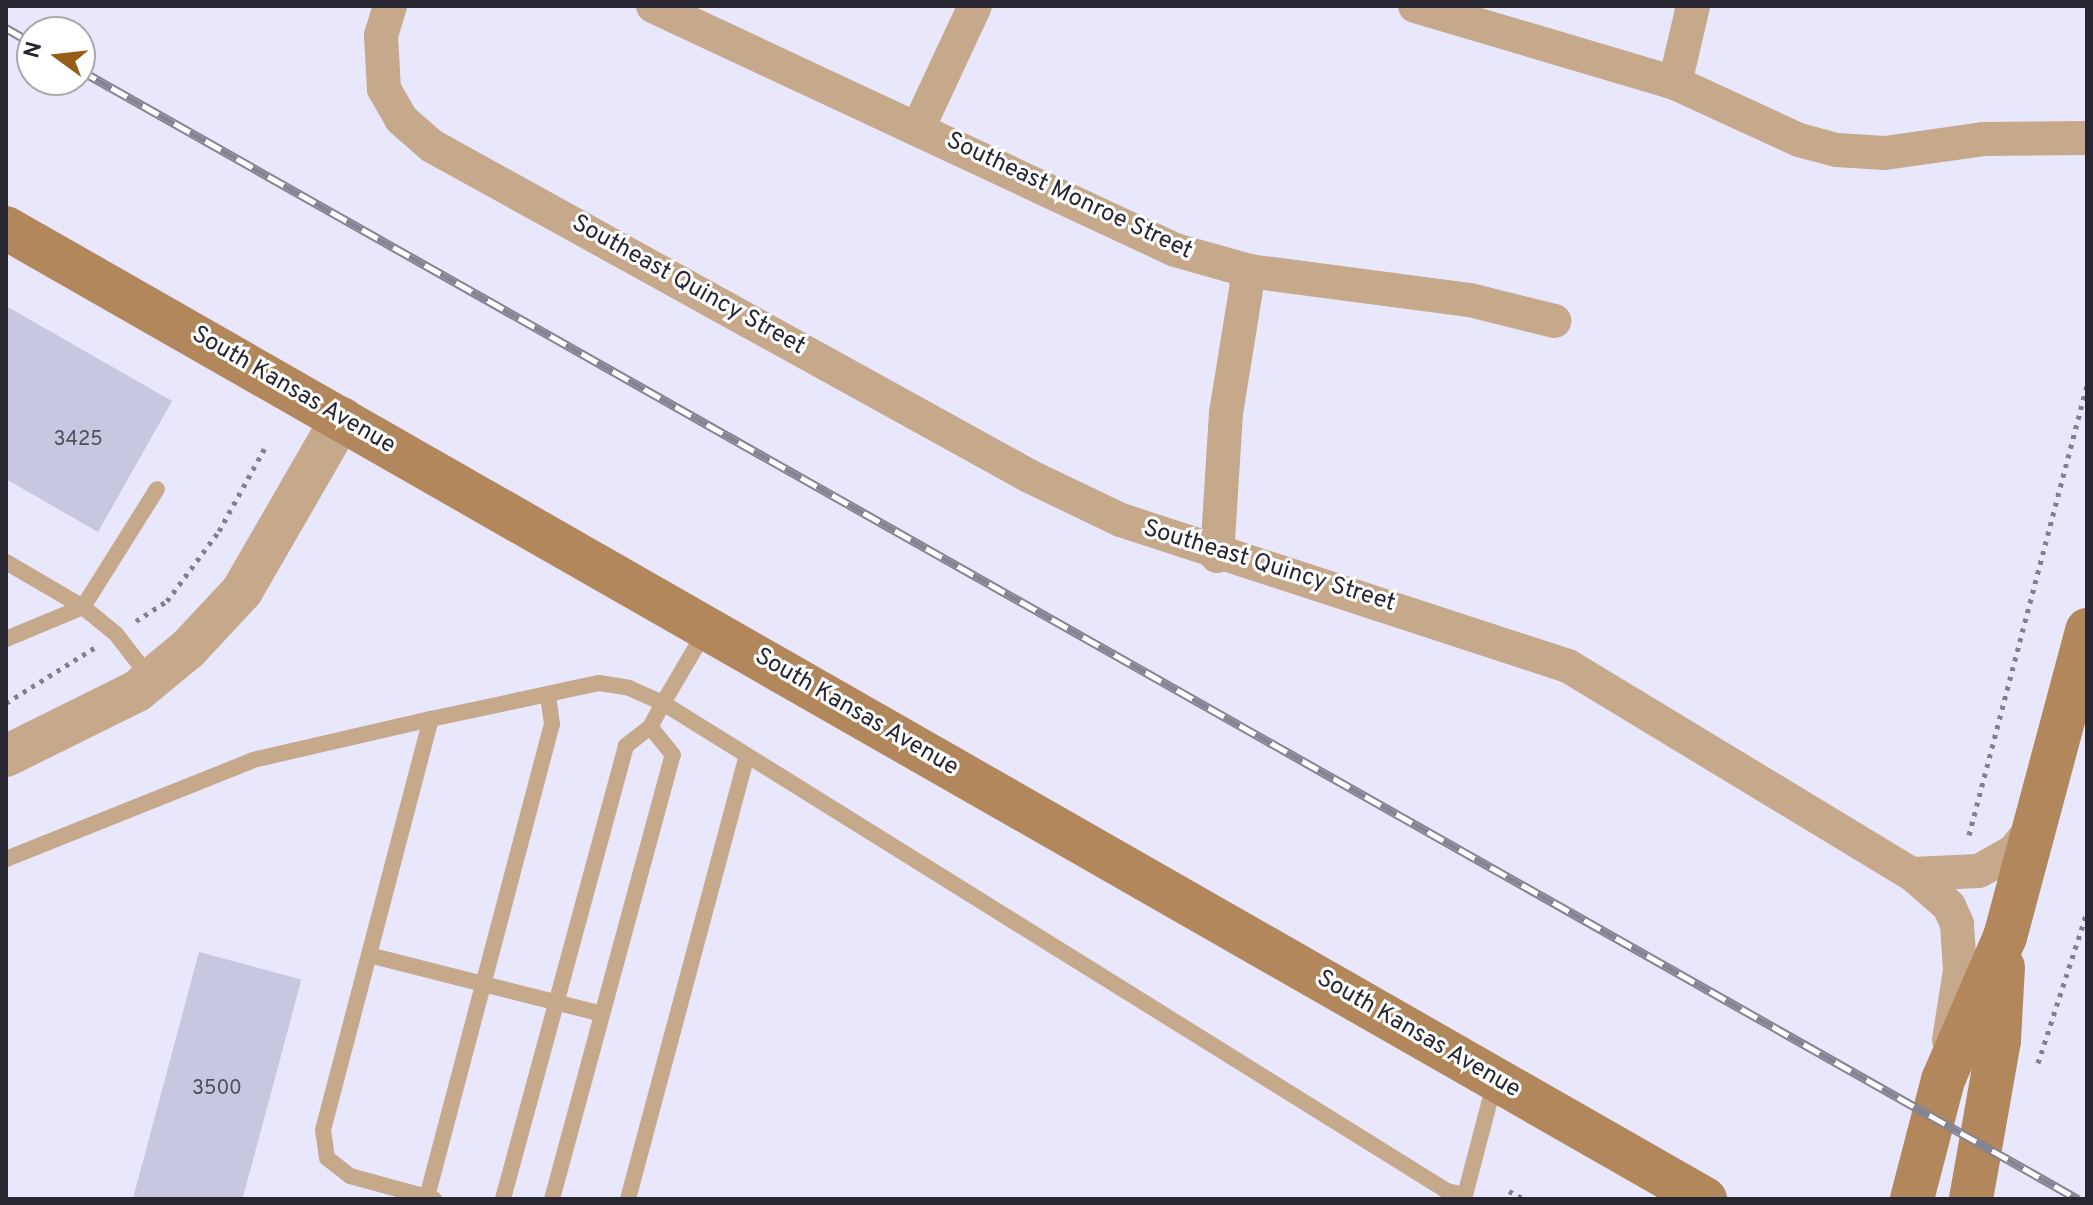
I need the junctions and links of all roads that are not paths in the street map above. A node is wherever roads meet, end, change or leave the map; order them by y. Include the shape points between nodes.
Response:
1 (390, 6) edge
2 (653, 6) edge
3 (975, 6) edge
4 (1415, 6) edge
5 (1693, 6) edge
6 (1675, 83) junction
7 (919, 126) junction
8 (2087, 138) edge
9 (6, 228) edge
10 (1249, 271) junction
11 (1554, 321) dead end
12 (342, 418) junction
13 (157, 489) dead end
14 (1217, 556) junction
15 (6, 562) edge
16 (83, 607) junction
17 (707, 628) junction
18 (2087, 630) edge
19 (6, 639) edge
20 (151, 679) junction
21 (2079, 693) edge
22 (548, 694) junction
23 (663, 703) junction
24 (431, 719) junction
25 (650, 727) junction
26 (6, 756) edge
27 (747, 756) junction
28 (2036, 825) junction
29 (6, 859) edge
30 (1912, 874) junction
31 (369, 955) junction
32 (483, 983) junction
33 (556, 1002) junction
34 (602, 1014) junction
35 (1973, 1026) junction
36 (1496, 1079) junction
37 (1465, 1197) edge
38 (431, 1198) edge
39 (503, 1199) edge
40 (552, 1199) edge
41 (628, 1199) edge
42 (1705, 1199) edge
43 (1912, 1199) edge
44 (1971, 1199) edge

1 - 14 street, Southeast Quincy Street via 379,64 389,99 401,119 432,146 1029,476
2 - 7 street, Southeast Monroe Street
3 - 7 street
4 - 6 street
5 - 6 street
6 - 8 street via 1799,140 1837,150 1885,153 1983,139
7 - 10 street, Southeast Monroe Street via 1175,250
9 - 12 main road, South Kansas Avenue
10 - 11 street, Southeast Monroe Street via 1470,300
10 - 14 street via 1226,413
12 - 17 main road, South Kansas Avenue
12 - 20 street via 242,591
13 - 16 lane
14 - 30 street, Southeast Quincy Street via 1444,621 1568,666
15 - 16 lane
16 - 19 lane
16 - 20 lane via 116,634
17 - 23 lane
17 - 36 main road, South Kansas Avenue
18 - 21 main road
20 - 26 street via 79,723
21 - 28 main road
22 - 23 lane via 599,683
22 - 24 lane
22 - 32 lane via 552,724
23 - 25 lane
23 - 27 lane
24 - 29 lane via 253,760
24 - 31 lane
25 - 33 lane via 626,746
25 - 34 lane via 673,755
27 - 37 lane via 1447,1191
27 - 41 lane
28 - 30 street, Southeast Quincy Street via 1997,863 1959,876
28 - 35 main road
30 - 35 street, Southeast Quincy Street via 1949,906 1957,924
31 - 32 lane
31 - 38 lane via 323,1130 327,1158 350,1176
32 - 33 lane
32 - 38 lane
33 - 34 lane
33 - 39 lane
34 - 40 lane
35 - 43 main road via 1943,1080
35 - 44 main road
36 - 37 lane
36 - 42 main road, South Kansas Avenue

